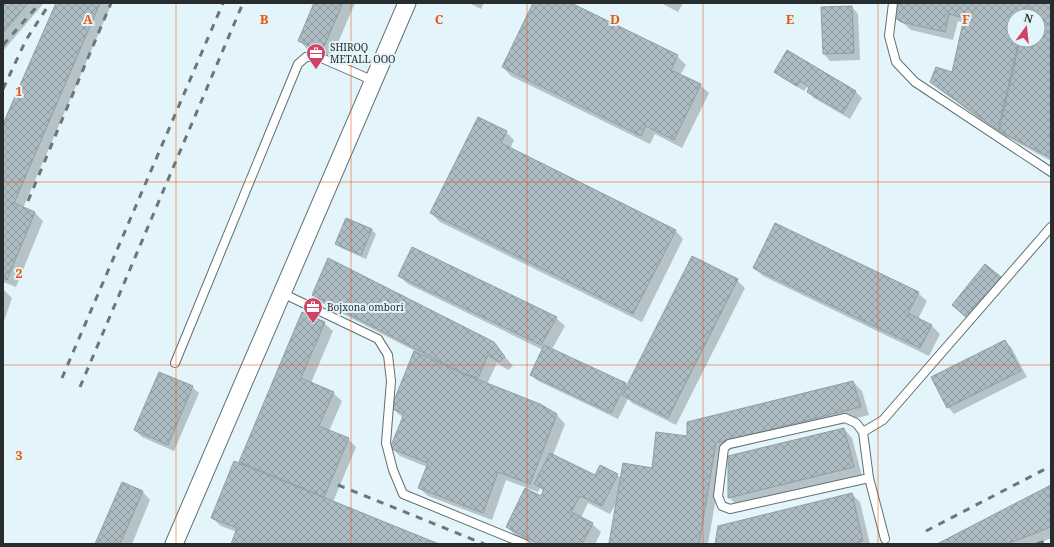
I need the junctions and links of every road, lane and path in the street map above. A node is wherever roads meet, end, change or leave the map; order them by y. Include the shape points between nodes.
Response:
1 (407, 3) edge
2 (893, 3) edge
3 (374, 80) junction
4 (1051, 172) edge
5 (1051, 227) edge
6 (282, 293) junction
7 (175, 363) dead end
8 (863, 432) junction
9 (870, 478) junction
10 (885, 539) dead end
11 (174, 544) edge
12 (525, 544) edge

1 - 3 street
2 - 4 lane via 889,36 896,62 915,82
3 - 6 street
3 - 7 lane via 319,57 306,57 298,64
5 - 8 lane via 883,420
6 - 11 street
6 - 12 lane via 378,339 388,355 391,381 386,442 393,470 403,494
8 - 9 lane
8 - 9 lane via 856,423 845,418 729,444 724,448 718,496 722,506 730,509
9 - 10 lane

